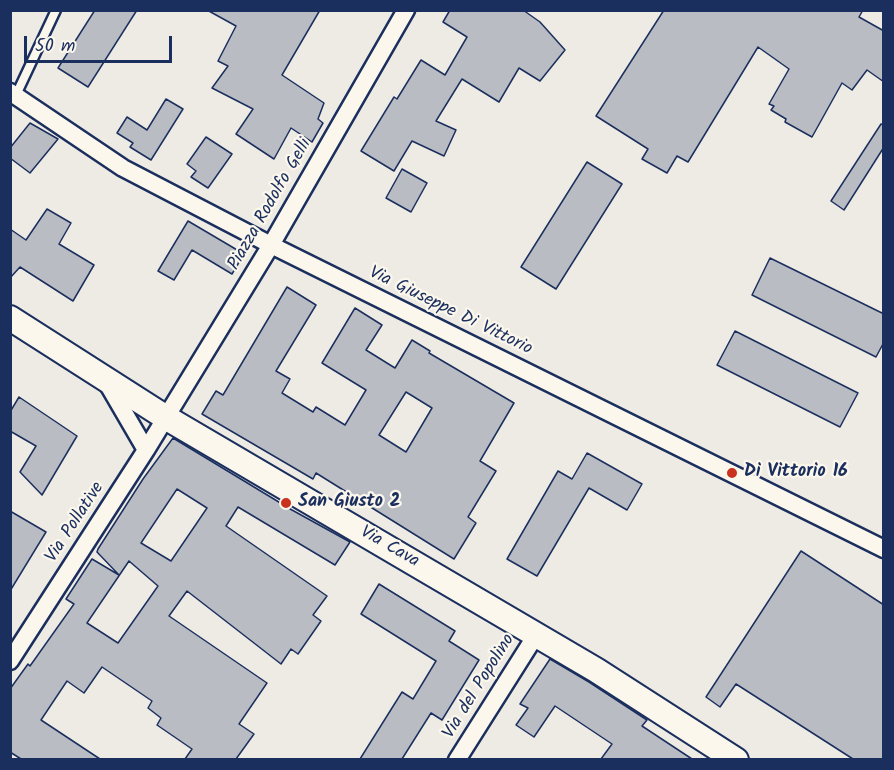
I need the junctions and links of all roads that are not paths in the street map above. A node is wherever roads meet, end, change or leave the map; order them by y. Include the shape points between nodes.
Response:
1 (56, 10) edge
2 (406, 10) edge
3 (13, 93) edge
4 (271, 245) junction
5 (10, 318) edge
6 (105, 380) junction
7 (165, 417) junction
8 (146, 450) junction
9 (884, 549) edge
10 (536, 634) junction
11 (13, 652) edge
12 (458, 759) edge
13 (736, 759) edge

1 - 3 lane
2 - 4 street, Piazza Rodolfo Gelli
3 - 4 street, Via Giuseppe Di Vittorio via 123,168
4 - 7 street, Piazza Rodolfo Gelli
4 - 9 street, Via Giuseppe Di Vittorio
5 - 6 street, Via Cava
6 - 7 street, Via Cava
6 - 8 street
7 - 8 street, Via Pollative
7 - 10 street, Via Cava
8 - 11 street, Via Pollative
10 - 12 street, Via del Popolino
10 - 13 street, Via Cava

